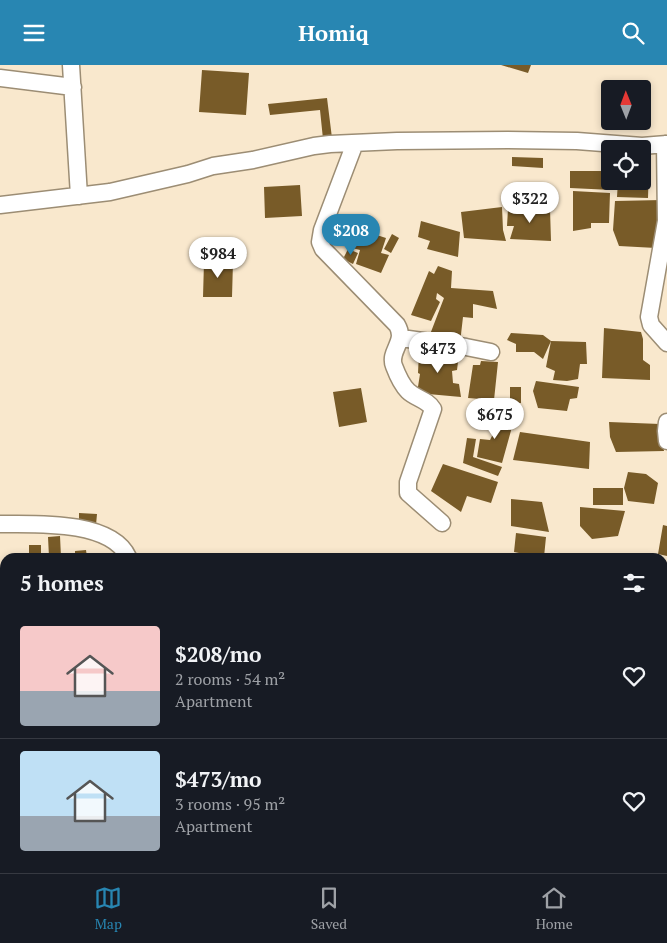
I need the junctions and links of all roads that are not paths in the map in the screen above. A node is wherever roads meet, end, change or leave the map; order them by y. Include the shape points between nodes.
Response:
1 (71, 65) edge
2 (0, 77) edge
3 (73, 87) junction
4 (355, 143) junction
5 (666, 144) edge
6 (79, 196) junction
7 (0, 205) edge
8 (401, 338) junction
9 (667, 343) edge
10 (491, 352) dead end
11 (667, 422) edge
12 (667, 441) edge
13 (442, 523) dead end
14 (0, 524) edge
15 (126, 553) edge

1 - 3 street
2 - 3 street
3 - 6 street
4 - 5 street via 541,140 642,146
4 - 6 street via 314,146 213,166 124,189
4 - 8 street via 320,242 323,249 397,325
5 - 9 street via 666,221 649,317 651,325
6 - 7 street
8 - 10 street
8 - 13 street via 394,365 409,392 433,409 407,490
11 - 12 street
14 - 15 street via 68,526 98,533 124,548

